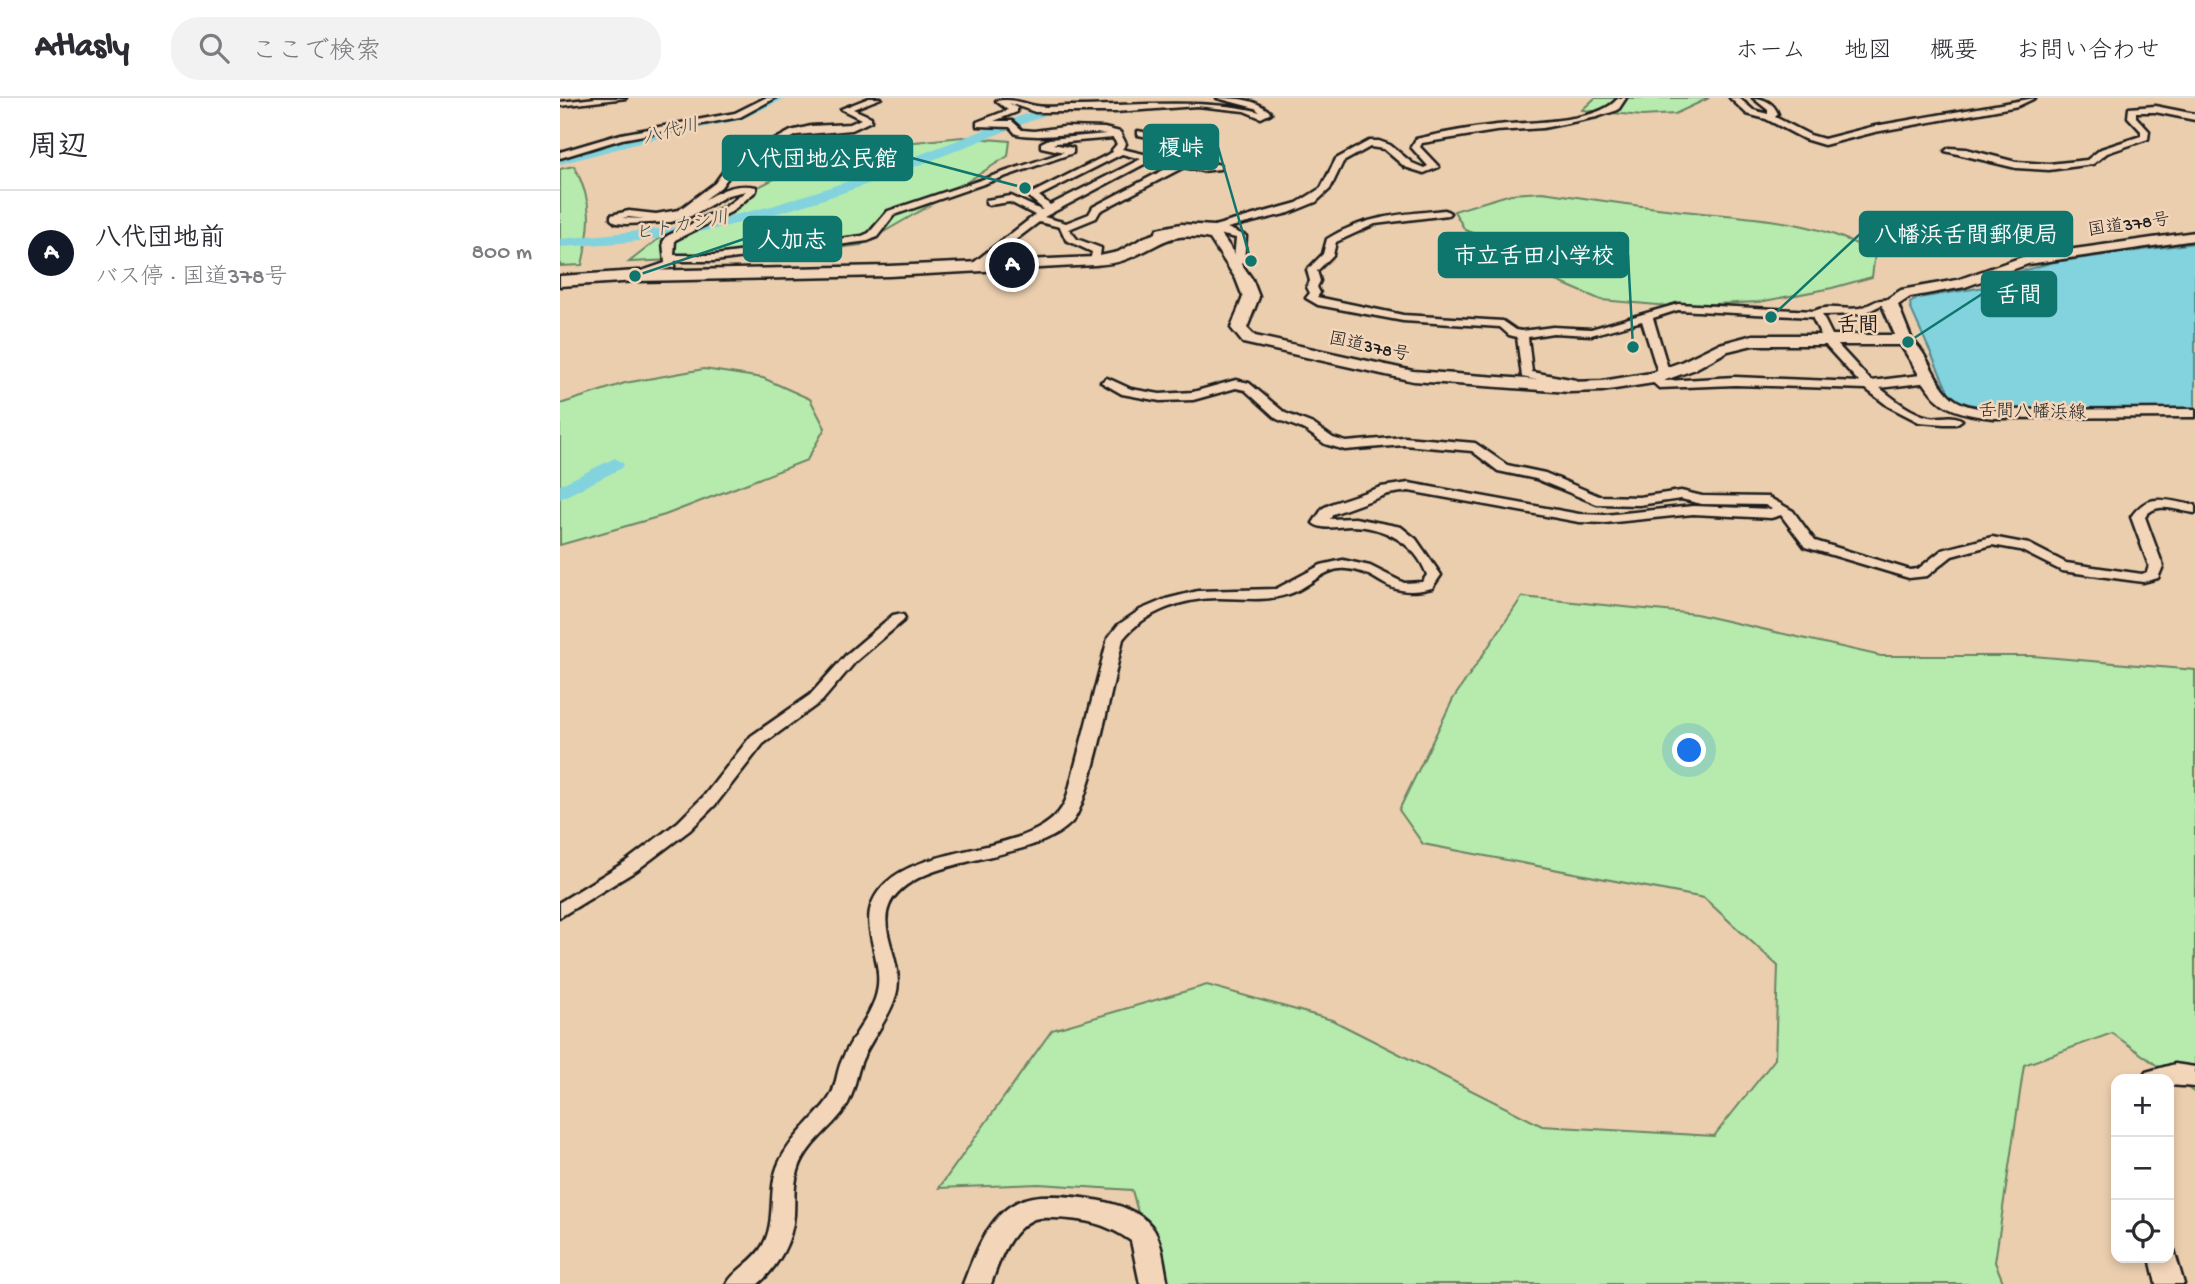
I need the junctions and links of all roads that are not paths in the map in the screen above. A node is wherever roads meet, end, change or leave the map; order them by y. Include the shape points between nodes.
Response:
1 (571, 98) edge
2 (622, 98) edge
3 (771, 98) edge
4 (877, 98) edge
5 (1221, 98) edge
6 (1622, 98) edge
7 (1734, 98) edge
8 (1757, 98) edge
9 (2031, 98) edge
10 (560, 102) edge
11 (1769, 117) junction
12 (2195, 117) edge
13 (1115, 135) junction
14 (1183, 141) junction
15 (1168, 148) junction
16 (1949, 151) dead end
17 (1120, 152) junction
18 (560, 155) edge
19 (1150, 158) junction
20 (1183, 164) junction
21 (1217, 167) dead end
22 (1064, 179) junction
23 (1097, 186) junction
24 (1129, 192) junction
25 (989, 202) dead end
26 (1060, 204) junction
27 (1096, 211) junction
28 (1445, 213) dead end
29 (1042, 214) junction
30 (1067, 226) junction
31 (1212, 229) junction
32 (1160, 236) junction
33 (2195, 236) edge
34 (668, 258) junction
35 (1095, 261) junction
36 (1233, 263) junction
37 (973, 267) junction
38 (637, 276) junction
39 (560, 281) edge
40 (1893, 311) junction
41 (1816, 314) junction
42 (1646, 318) junction
43 (1521, 334) junction
44 (1826, 338) junction
45 (1904, 340) junction
46 (1659, 377) junction
47 (1929, 378) junction
48 (1107, 382) dead end
49 (1870, 385) junction
50 (1602, 386) junction
51 (2195, 413) edge
52 (1956, 420) dead end
53 (1783, 509) junction
54 (2195, 509) edge
55 (898, 618) dead end
56 (560, 911) edge
57 (2174, 1074) edge
58 (2195, 1077) edge
59 (2165, 1263) edge
60 (739, 1284) edge
61 (977, 1284) edge
62 (1154, 1284) edge
63 (2170, 1284) edge

1 - 10 street
2 - 10 street
3 - 18 street via 737,115 621,137
4 - 34 street via 845,108 866,116 863,123 794,133 731,167 718,185 682,212 614,217 670,219 733,188 752,189 726,209 671,238
5 - 13 street via 1258,106 1266,113 1197,103 1035,109 1008,99 999,102 1014,110 980,124 1013,124 1026,133 1104,131
6 - 31 street via 1615,108 1597,114 1419,142 1415,147 1433,167 1429,170 1411,169 1389,148 1368,145 1339,161 1336,174 1317,197
7 - 11 street via 1749,112
8 - 11 street via 1772,109 1774,114
9 - 11 street via 1831,142 1807,137
12 - 16 street via 2132,110 2145,137 2104,151 2084,164 2026,166
13 - 17 street via 1122,144 1115,148
13 - 34 street via 1050,142 1044,145 1069,153 891,213 864,239 715,258
14 - 15 street
14 - 15 street via 1142,132 1133,141
14 - 20 street via 1207,146
15 - 19 street
17 - 19 street
17 - 22 street
19 - 20 street
19 - 23 street
20 - 21 street
20 - 24 street
22 - 23 street
22 - 29 street via 1033,196
23 - 24 street
23 - 26 street
24 - 27 street
25 - 29 street via 1013,198
26 - 27 street
26 - 29 street
27 - 30 street
28 - 43 street via 1381,218 1348,229 1331,241 1328,255 1312,270 1315,293 1311,298 1403,318 1503,324
29 - 30 street
29 - 37 street
30 - 35 street via 1065,234 1073,242 1097,250
31 - 32 street via 1175,226 1161,231
31 - 36 street via 1241,236 1239,261
32 - 35 highway, 国道378号 via 1122,256
32 - 36 highway, 国道378号 via 1188,231 1215,236
33 - 40 highway, 国道378号 via 2025,260 1960,284 1906,293
34 - 38 street via 670,265
35 - 37 highway, 国道378号
36 - 50 highway, 国道378号 via 1251,297 1239,328 1249,340 1413,376
37 - 38 highway, 国道378号
38 - 39 highway, 国道378号
40 - 41 street via 1878,302 1863,311
40 - 45 highway
41 - 42 street via 1678,307
41 - 44 street
42 - 43 street via 1591,332
42 - 46 street
43 - 50 street via 1526,375
44 - 45 highway, 国道378号
44 - 46 highway, 国道378号 via 1737,343
44 - 49 street
45 - 47 main road, 舌間八幡浜線
46 - 49 street via 1663,385
46 - 50 highway, 国道378号
47 - 49 street
47 - 51 main road, 舌間八幡浜線 via 1945,402 1973,413
48 - 53 street via 1131,392 1176,397 1243,385 1282,416 1329,441 1345,446 1404,441 1467,445 1483,450 1503,468 1540,476 1597,500 1681,495 1702,500 1768,501
49 - 52 street via 1922,419
53 - 54 street via 1810,544 1909,574 1922,573 1947,553 1992,541 2024,547 2062,567 2143,578 2153,575 2156,566 2138,517 2142,508 2150,503
53 - 60 street via 1771,514 1693,510 1592,519 1433,490 1386,490 1328,511 1320,523 1376,525 1404,534 1432,569 1432,581 1427,585 1397,587 1362,567 1341,564 1320,569 1283,591 1195,596 1134,620 1116,638 1076,797 1065,820 1032,838 907,877 880,904 877,915 890,980 883,1005 851,1062 842,1095 791,1160 784,1178 779,1236 772,1252
55 - 56 street via 851,658 816,698 757,740 684,826
57 - 58 main road
59 - 63 main road
61 - 62 main road via 994,1240 1022,1211 1084,1207 1121,1218 1143,1236

